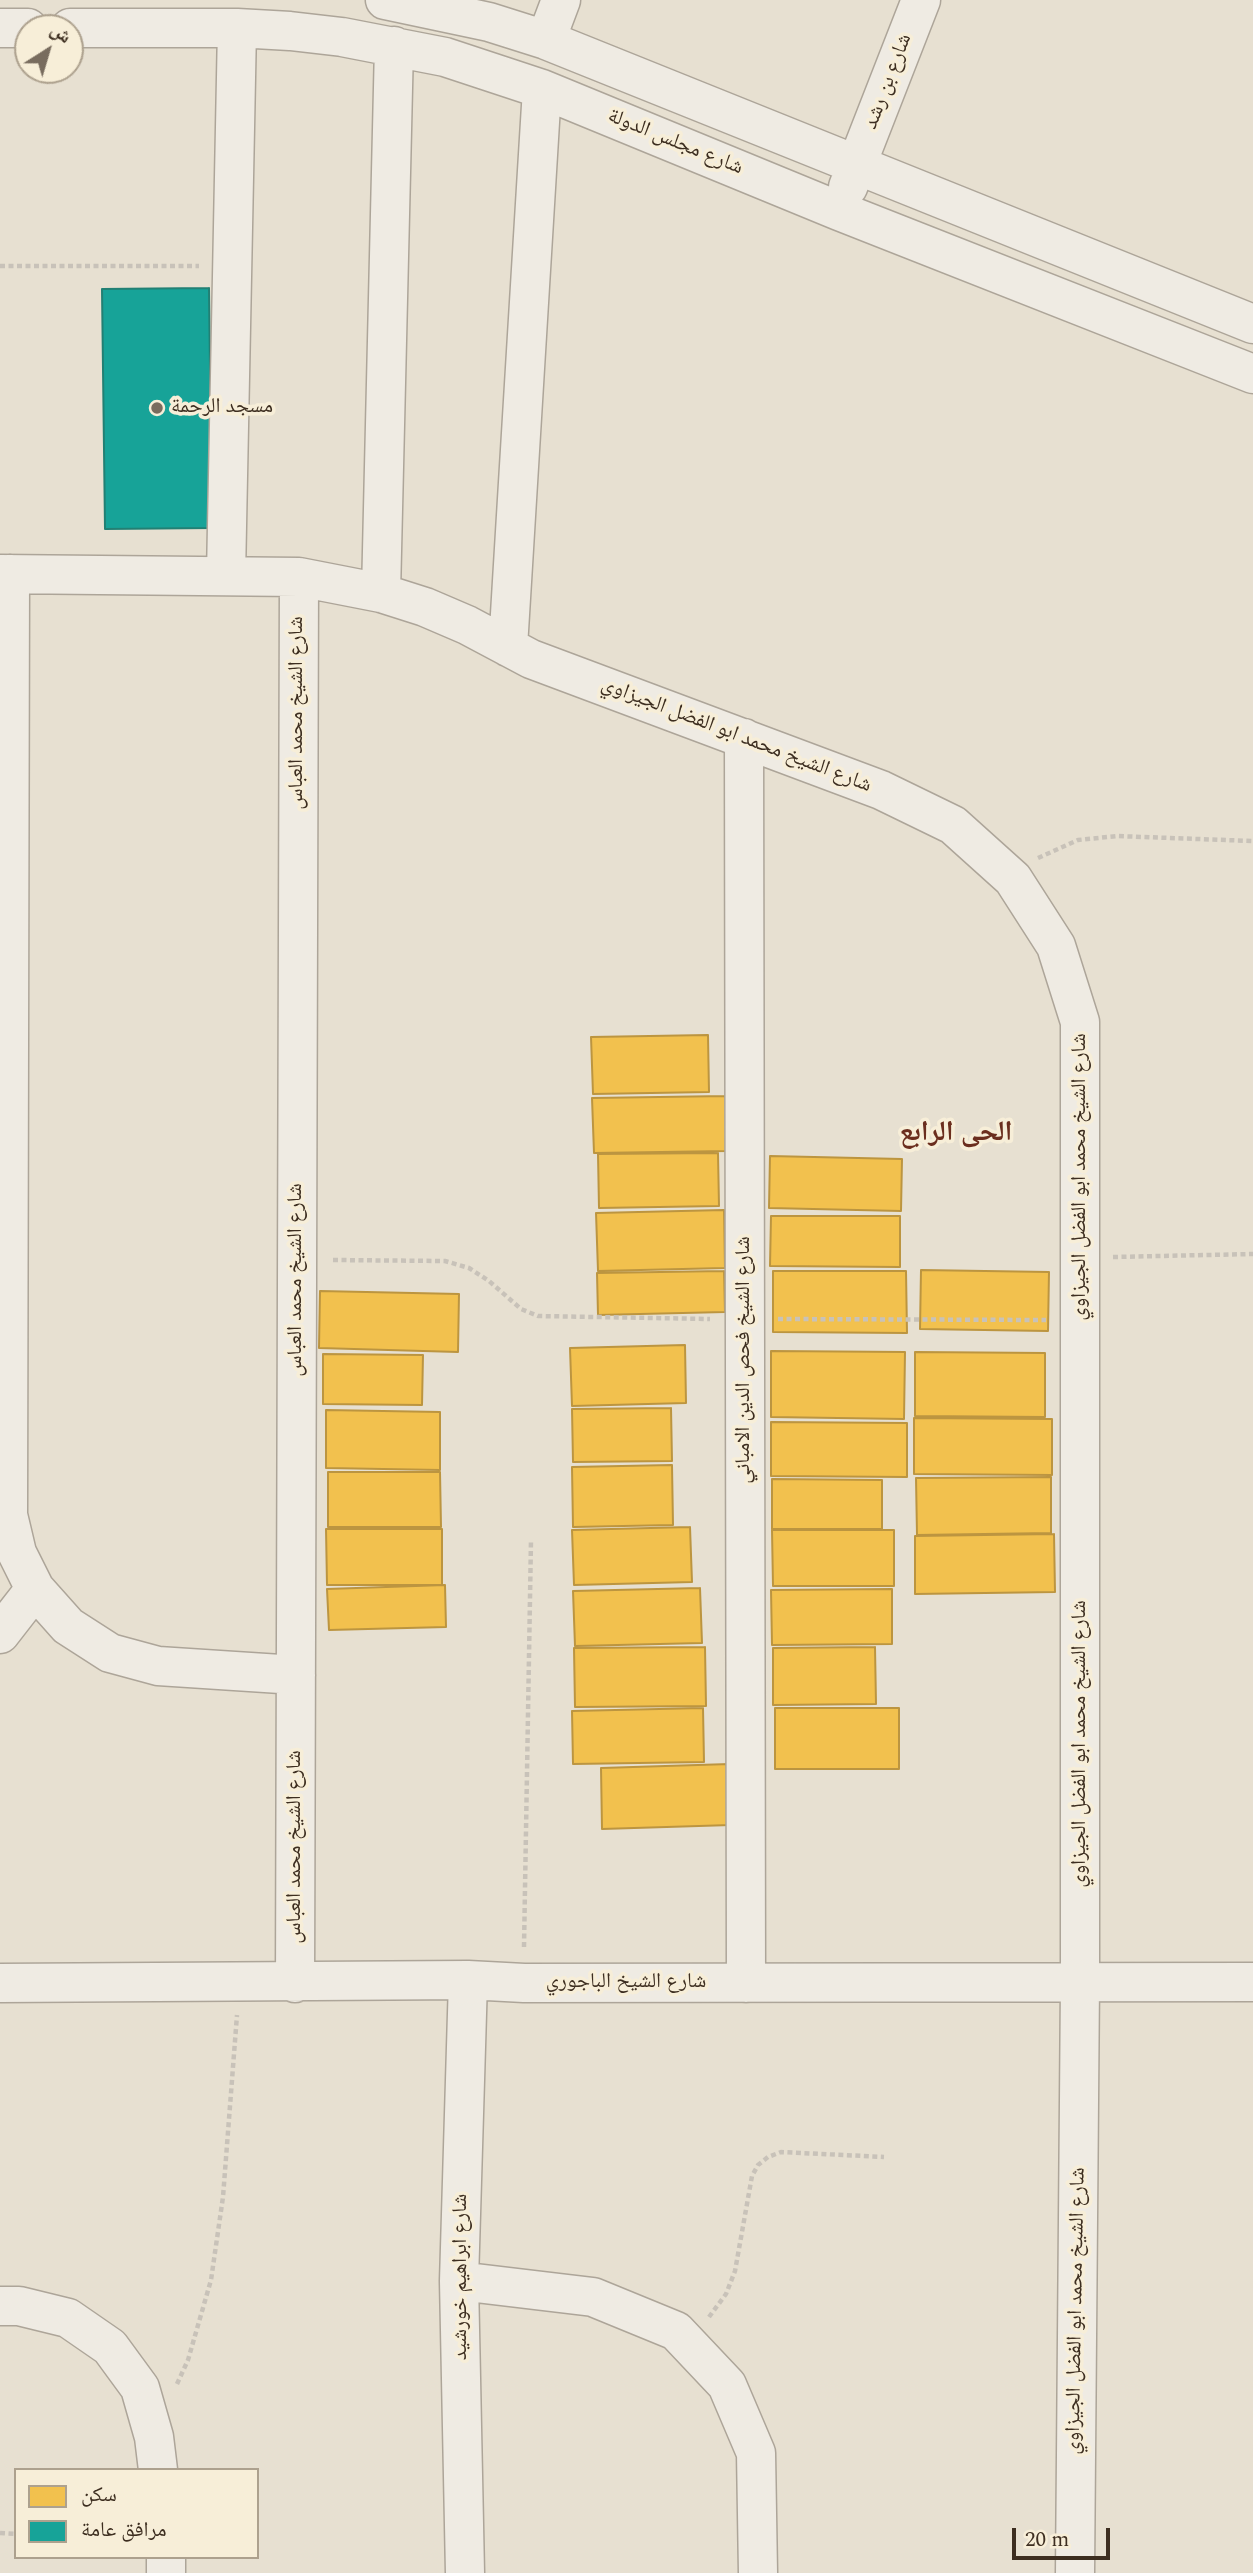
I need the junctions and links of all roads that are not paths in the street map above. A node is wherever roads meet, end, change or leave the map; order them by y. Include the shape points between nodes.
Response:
1 (385, 0) edge
2 (561, 0) edge
3 (921, 0) edge
4 (222, 19) edge
5 (84, 27) edge
6 (546, 40) junction
7 (394, 46) junction
8 (542, 89) junction
9 (858, 163) junction
10 (839, 211) junction
11 (1253, 324) edge
12 (1253, 374) edge
13 (5, 574) edge
14 (226, 575) junction
15 (299, 578) junction
16 (381, 593) junction
17 (508, 647) junction
18 (744, 738) junction
19 (35, 1589) junction
20 (0, 1634) edge
21 (296, 1675) junction
22 (467, 1980) junction
23 (1080, 1982) junction
24 (1253, 1982) edge
25 (0, 1983) edge
26 (295, 1983) junction
27 (746, 1983) junction
28 (459, 2281) junction
29 (0, 2306) edge
30 (158, 2468) edge
31 (465, 2573) edge
32 (758, 2573) edge
33 (1075, 2573) edge

1 - 6 street via 489,22
2 - 6 street
3 - 9 street, شارع بن رشد
4 - 5 street, شارع مجلس الدولة
4 - 7 street, شارع مجلس الدولة
4 - 14 street via 232,265
6 - 9 street
7 - 8 street, شارع مجلس الدولة via 445,57
7 - 16 street
8 - 10 street, شارع مجلس الدولة
8 - 17 street
9 - 10 street, شارع بن رشد
9 - 11 street
10 - 12 street, شارع مجلس الدولة
13 - 14 street, شارع الشيخ محمد ابو الفضل الجيزاوي
13 - 19 street via 8,1515 18,1553
14 - 15 street, شارع الشيخ محمد ابو الفضل الجيزاوي
15 - 16 street, شارع الشيخ محمد ابو الفضل الجيزاوي
15 - 21 street, شارع الشيخ محمد العباس
16 - 17 street, شارع الشيخ محمد ابو الفضل الجيزاوي via 435,611
17 - 18 street, شارع الشيخ محمد ابو الفضل الجيزاوي via 554,669
18 - 23 street, شارع الشيخ محمد ابو الفضل الجيزاوي via 881,790 953,825 1013,879 1056,946 1080,1022
18 - 27 street, شارع الشيخ فحص الدين الامباني
19 - 20 street
19 - 21 street via 68,1626 110,1653 158,1666
21 - 26 street, شارع الشيخ محمد العباس
22 - 26 street, شارع الشيخ الباجوري
22 - 27 street, شارع الشيخ الباجوري
22 - 28 street, شارع ابراهيم خورشيد
23 - 24 street, شارع الشيخ الباجوري
23 - 27 street, شارع الشيخ الباجوري
23 - 33 street, شارع الشيخ محمد ابو الفضل الجيزاوي
25 - 26 street, شارع الشيخ الباجوري
28 - 31 street, شارع ابراهيم خورشيد
28 - 32 street via 593,2297 676,2331 727,2385 756,2453
29 - 30 street via 68,2318 110,2347 140,2388

